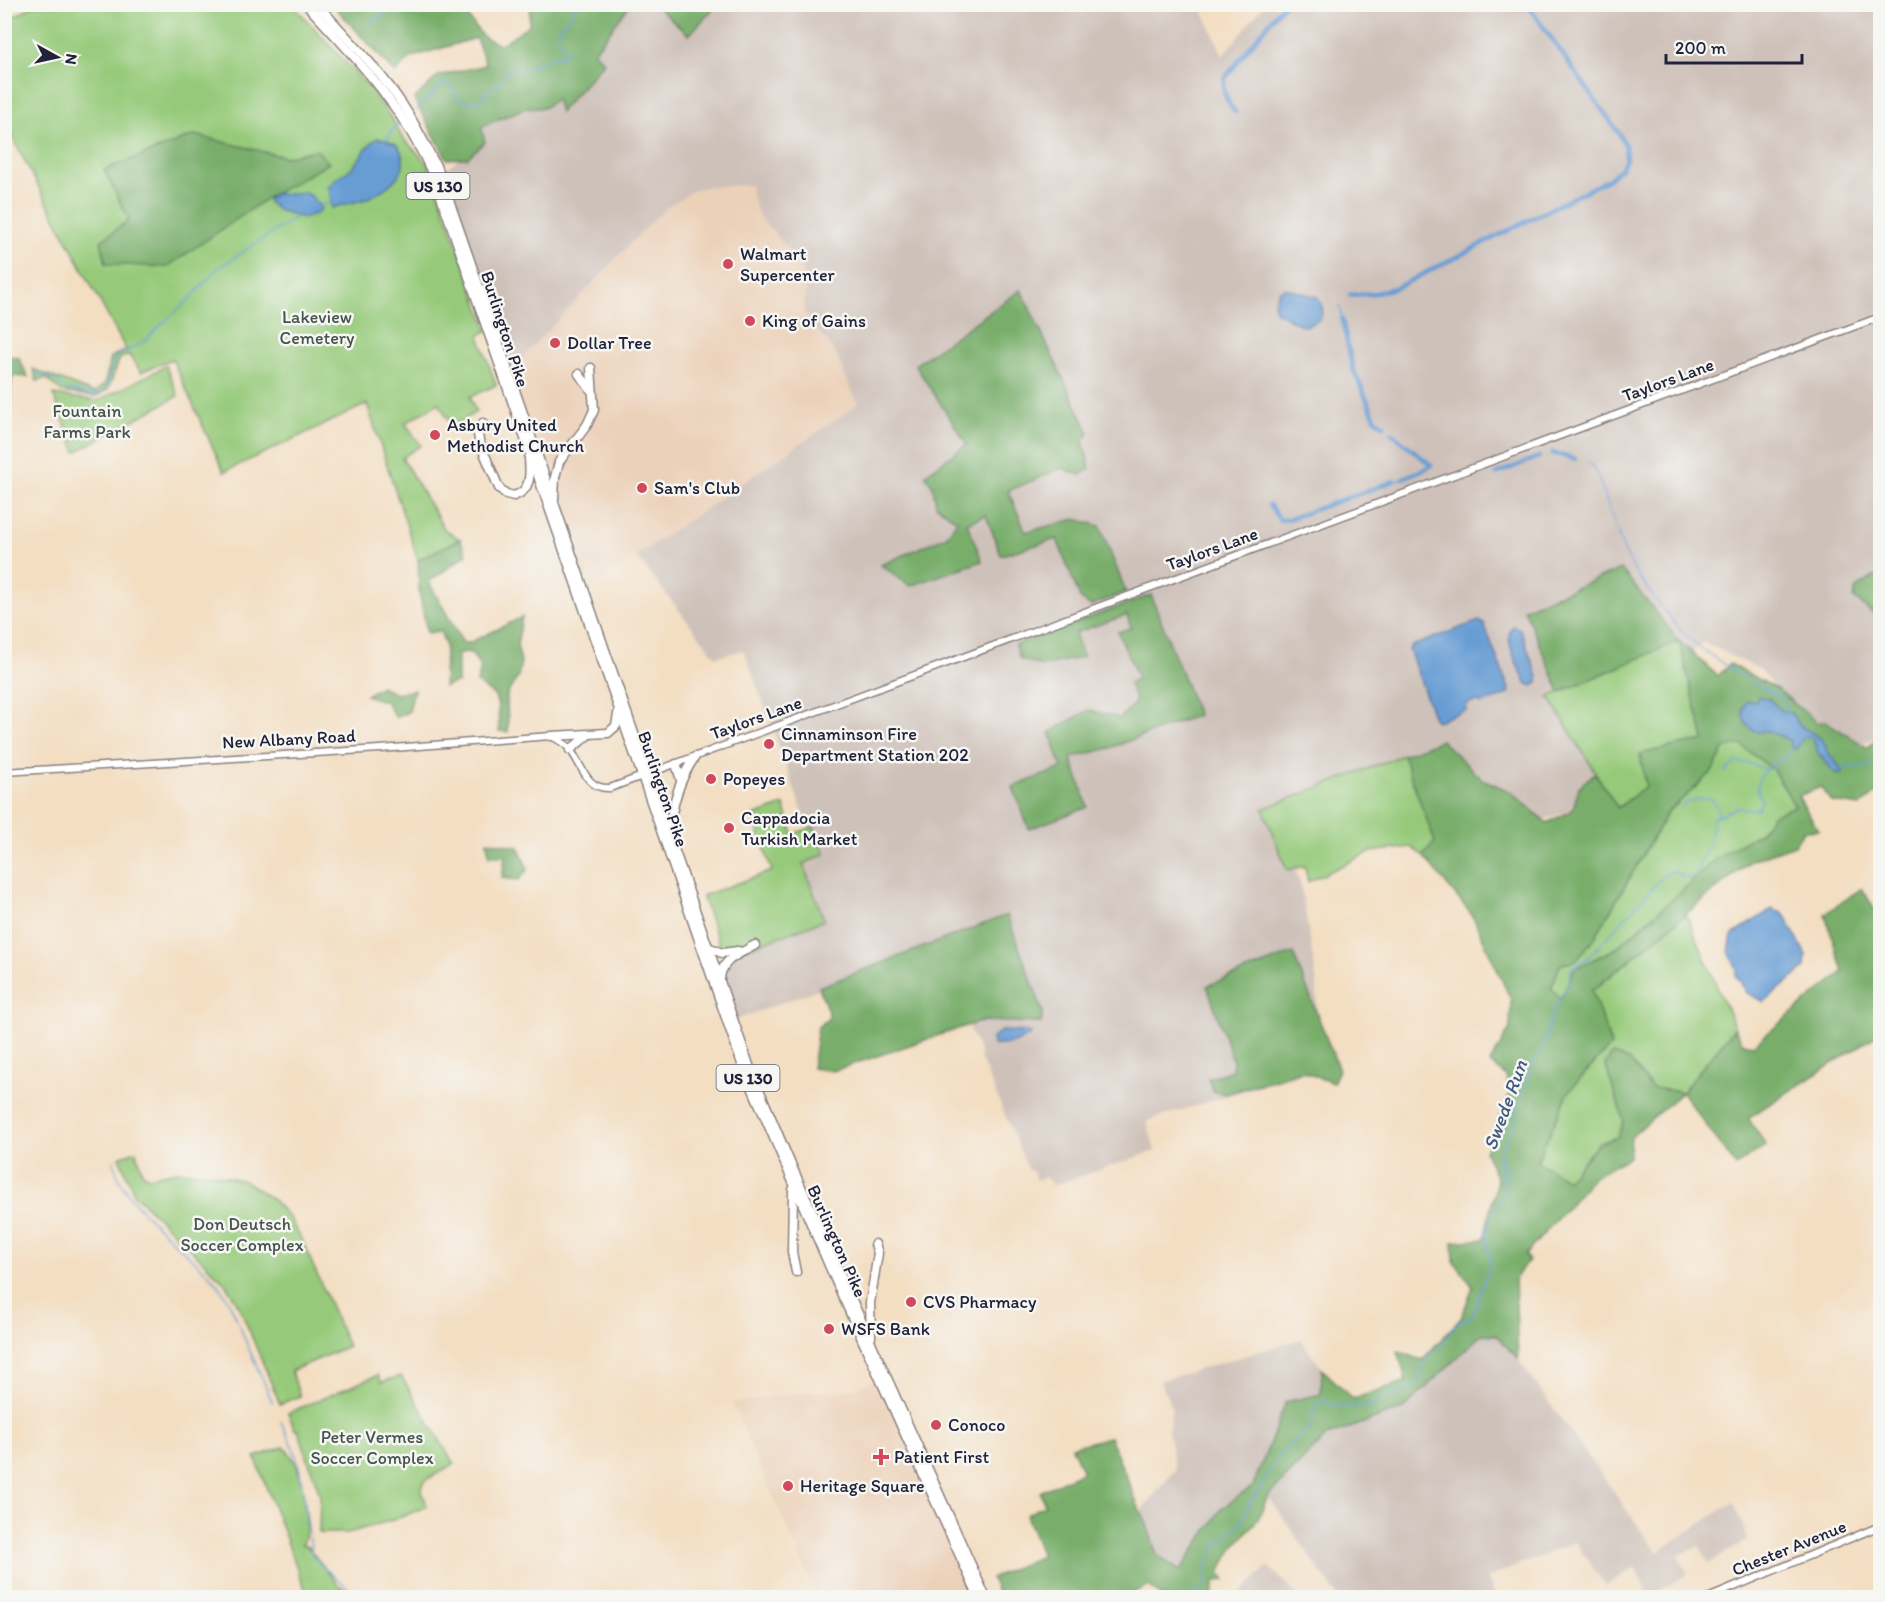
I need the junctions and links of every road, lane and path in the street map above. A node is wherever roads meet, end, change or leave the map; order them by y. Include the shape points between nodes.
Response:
1 (306, 4) edge
2 (317, 4) edge
3 (1881, 317) edge
4 (591, 368) dead end
5 (579, 374) dead end
6 (593, 393) junction
7 (483, 423) dead end
8 (528, 448) junction
9 (554, 504) junction
10 (618, 710) junction
11 (591, 734) junction
12 (551, 736) junction
13 (570, 750) junction
14 (695, 757) junction
15 (676, 764) junction
16 (4, 772) edge
17 (644, 775) junction
18 (681, 783) junction
19 (669, 836) junction
20 (708, 947) junction
21 (721, 986) junction
22 (793, 1184) junction
23 (875, 1244) dead end
24 (796, 1272) dead end
25 (872, 1344) junction
26 (1881, 1526) edge
27 (979, 1598) edge
28 (986, 1598) edge
29 (1708, 1598) edge

1 - 8 highway, Burlington Pike / US 130 via 385,91 428,164
2 - 9 highway, Burlington Pike / US 130 via 401,102 440,174
3 - 14 street, Taylors Lane
4 - 6 highway
5 - 6 highway
6 - 9 highway via 592,418 559,462
7 - 8 highway via 478,441 499,488 506,494 520,494 529,483
8 - 10 highway, Burlington Pike / US 130
9 - 17 highway, Burlington Pike / US 130
10 - 11 highway via 612,730
10 - 17 highway, Burlington Pike / US 130
11 - 12 highway
11 - 13 highway
12 - 13 street
12 - 16 street, New Albany Road
13 - 17 street, Taylors Lane via 588,780 602,789
14 - 15 street, Taylors Lane
14 - 18 highway
15 - 17 street, Taylors Lane
15 - 18 highway
17 - 19 highway, Burlington Pike / US 130
17 - 22 highway, Burlington Pike / US 130 via 742,1064
18 - 19 highway via 671,813
19 - 20 highway, Burlington Pike / US 130
20 - 21 highway, Burlington Pike / US 130
20 - 21 highway via 728,953 755,945 726,962 720,974
21 - 25 highway, Burlington Pike / US 130 via 754,1077
22 - 24 highway via 792,1252
22 - 27 highway, Burlington Pike / US 130
23 - 25 highway via 878,1253 870,1303
25 - 28 highway, Burlington Pike / US 130
26 - 29 street, Chester Avenue

